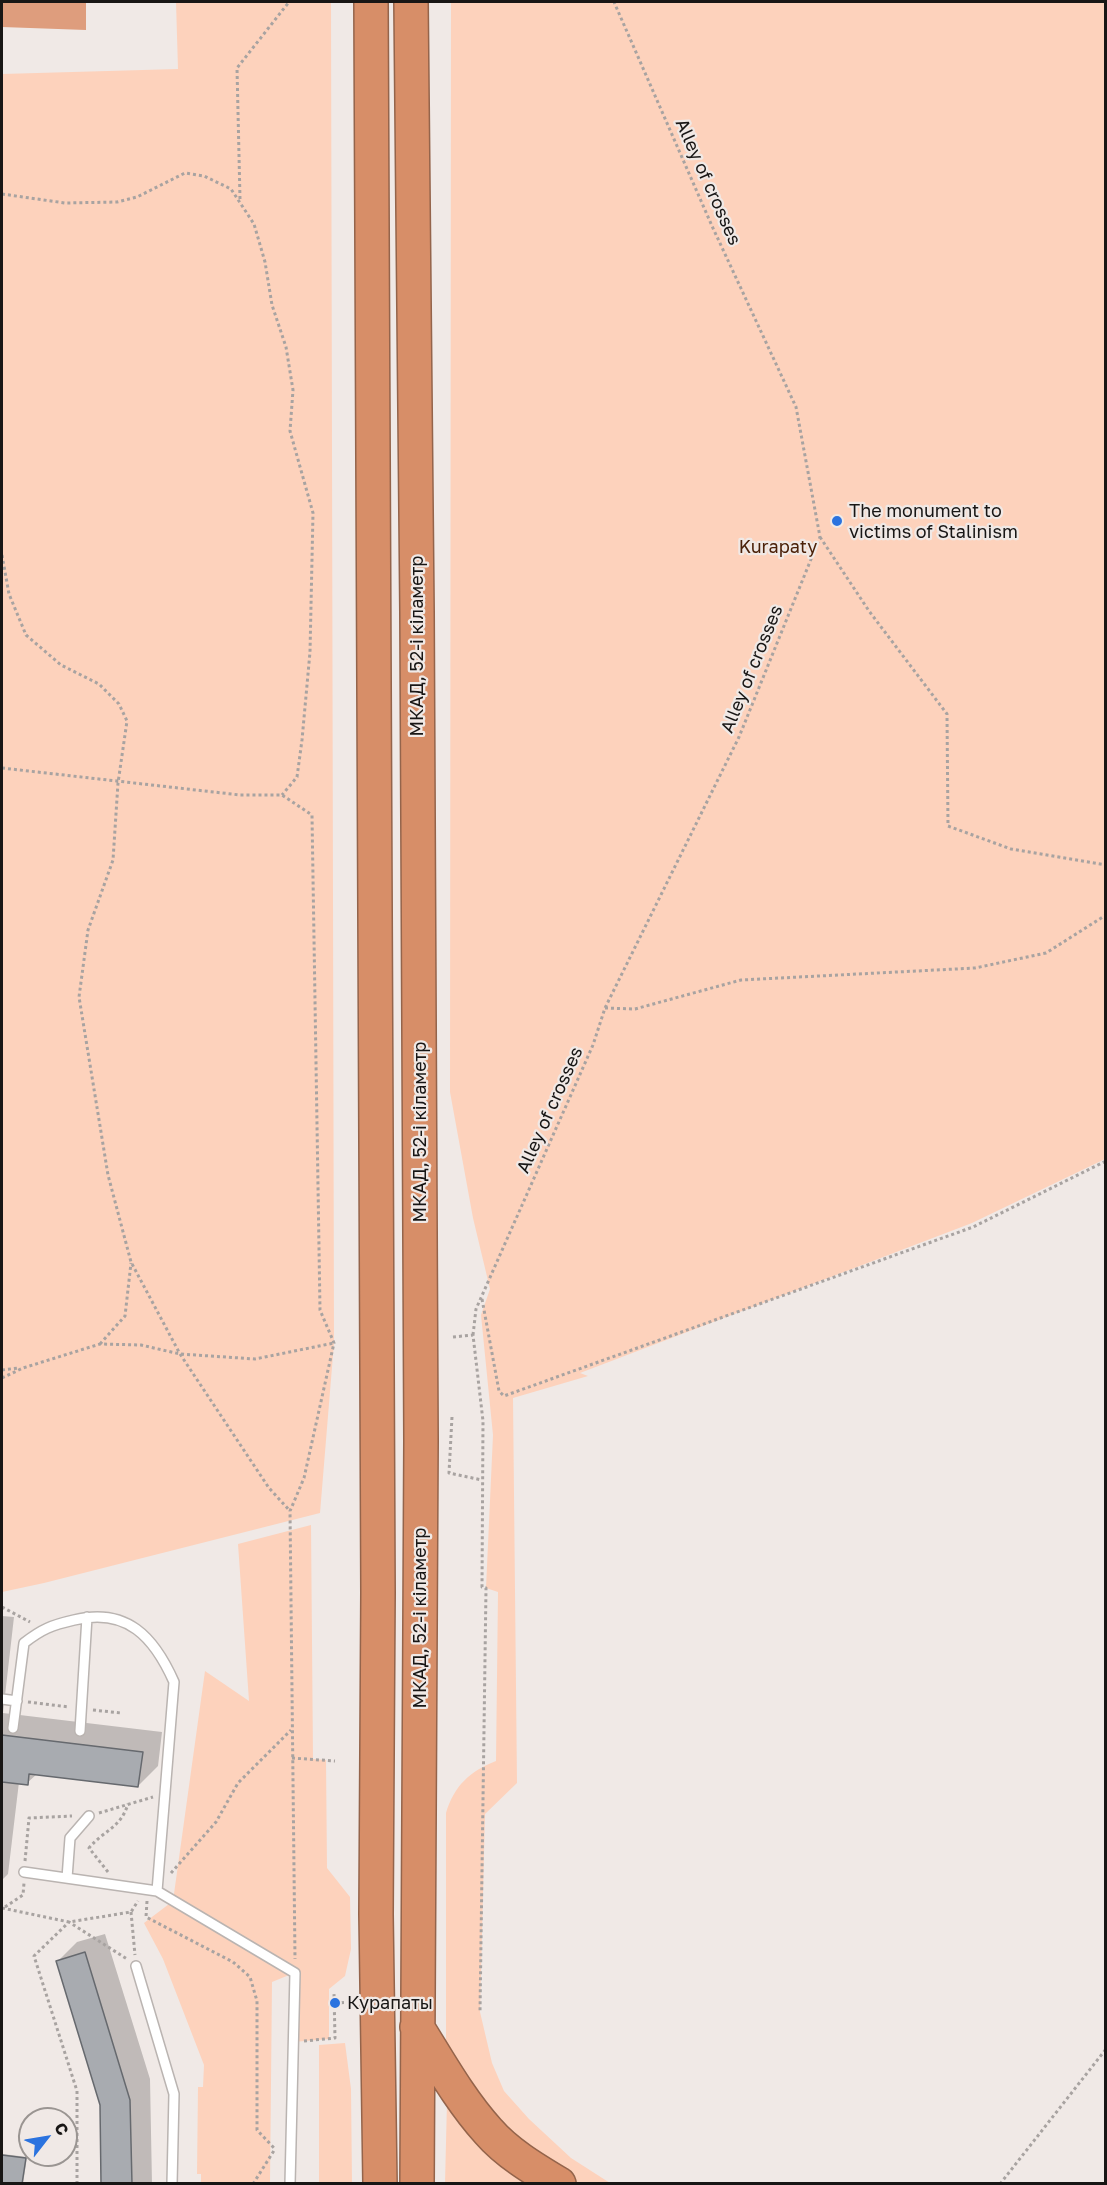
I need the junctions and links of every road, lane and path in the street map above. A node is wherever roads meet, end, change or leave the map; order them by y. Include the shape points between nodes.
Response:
1 (289, 2) edge
2 (371, 2) edge
3 (411, 2) edge
4 (614, 2) edge
5 (2, 194) edge
6 (240, 201) junction
7 (820, 537) junction
8 (2, 555) edge
9 (2, 768) edge
10 (118, 783) junction
11 (282, 795) junction
12 (1106, 865) edge
13 (1106, 915) edge
14 (605, 1008) junction
15 (1106, 1161) edge
16 (131, 1262) junction
17 (482, 1297) junction
18 (473, 1335) junction
19 (453, 1337) dead end
20 (334, 1343) junction
21 (100, 1344) junction
22 (180, 1354) junction
23 (23, 1368) junction
24 (2, 1370) edge
25 (2, 1378) edge
26 (452, 1417) dead end
27 (482, 1480) junction
28 (290, 1511) junction
29 (2, 1607) edge
30 (87, 1617) junction
31 (42, 1629) junction
32 (2, 1699) edge
33 (17, 1701) junction
34 (13, 1728) dead end
35 (291, 1730) junction
36 (80, 1731) dead end
37 (291, 1758) junction
38 (335, 1761) dead end
39 (128, 1804) dead end
40 (89, 1816) dead end
41 (24, 1872) joint
42 (67, 1878) junction
43 (114, 1885) junction
44 (157, 1887) junction
45 (146, 1890) junction
46 (3, 1908) edge
47 (131, 1912) junction
48 (69, 1922) junction
49 (136, 1966) junction
50 (295, 1973) junction
51 (334, 1994) dead end
52 (480, 2012) dead end
53 (417, 2027) junction
54 (293, 2042) junction
55 (1106, 2049) edge
56 (283, 2147) dead end
57 (275, 2149) junction
58 (78, 2184) edge
59 (171, 2184) edge
60 (253, 2184) edge
61 (290, 2184) edge
62 (380, 2184) edge
63 (417, 2184) edge
64 (559, 2184) edge
65 (1000, 2184) edge

1 - 6 path via 237,68
2 - 62 highway
3 - 53 highway, МКАД, 52-і кіламетр via 421,1453
4 - 7 path, Alley of crosses via 796,407
5 - 6 path via 65,203 117,202 138,197 185,173 219,182
6 - 11 path via 254,224 286,347 292,390 290,431 313,513 310,652 302,740 297,777
7 - 12 path via 869,611 947,714 948,826 1011,849
7 - 14 path, Alley of crosses via 739,737
8 - 10 path via 9,594 26,635 61,665 99,684 119,704 127,721
9 - 10 path
10 - 11 path via 240,795
10 - 16 path via 113,860 88,930 79,997 108,1175
11 - 20 path via 312,815 320,1310
13 - 14 path via 1046,953 975,968 741,980 635,1009
14 - 17 path, Alley of crosses via 593,1045
15 - 17 path via 974,1227 504,1396 495,1376
16 - 21 path via 125,1316
16 - 22 path
17 - 18 path, Alley of crosses via 476,1309
18 - 19 path
18 - 27 path, Alley of crosses via 483,1421
20 - 22 path via 255,1359
20 - 28 path via 304,1478
21 - 22 path via 141,1345
21 - 23 path
22 - 28 path via 269,1488
23 - 24 path
23 - 25 path
26 - 27 path via 449,1473
27 - 52 path, Alley of crosses via 482,1587 486,1588 486,1600
28 - 35 path
29 - 31 path
30 - 31 lane
30 - 36 lane
30 - 44 lane via 107,1615 128,1623 163,1657 174,1682
31 - 33 lane via 24,1643
32 - 33 lane
33 - 34 lane
35 - 37 path
35 - 44 path via 238,1783 216,1822
37 - 38 path
37 - 50 path
39 - 43 path via 124,1818 89,1848
40 - 42 lane via 70,1838
41 - 42 lane
41 - 46 path via 23,1895
42 - 43 lane
43 - 45 lane
44 - 45 lane
44 - 50 lane
45 - 47 path
45 - 57 path via 146,1917 233,1962 250,1977 257,2001 257,2130
46 - 48 path
47 - 48 path
47 - 49 path
48 - 49 path
48 - 58 path via 34,1956 77,2091
49 - 59 lane via 174,2094
50 - 54 lane
51 - 54 path via 335,2038
53 - 63 highway, МКАД, 52-і кіламетр
53 - 64 highway via 489,2133
54 - 61 lane
55 - 65 path
56 - 57 path
57 - 60 path

